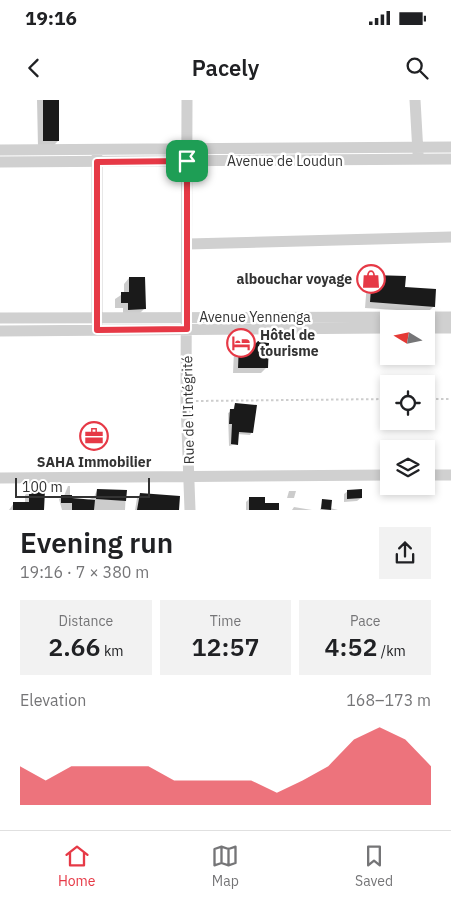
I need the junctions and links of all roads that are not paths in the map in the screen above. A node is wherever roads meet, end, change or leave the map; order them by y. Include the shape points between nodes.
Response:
1 (187, 100) edge
2 (416, 100) edge
3 (417, 147) junction
4 (451, 147) edge
5 (187, 149) junction
6 (231, 149) junction
7 (0, 150) edge
8 (97, 150) junction
9 (451, 159) edge
10 (418, 160) junction
11 (187, 161) junction
12 (231, 161) junction
13 (0, 162) edge
14 (97, 162) junction
15 (451, 237) edge
16 (188, 244) junction
17 (451, 317) edge
18 (0, 318) edge
19 (98, 318) junction
20 (187, 323) junction
21 (380, 328) edge
22 (435, 328) edge
23 (451, 328) edge
24 (97, 330) junction
25 (0, 331) edge
26 (380, 475) edge
27 (435, 475) edge
28 (451, 475) edge
29 (190, 477) junction
30 (0, 478) edge
31 (190, 510) edge

1 - 5 street, Rue de l'Intégrité
2 - 3 street
3 - 4 street, Avenue de Loudun
3 - 6 street, Avenue de Loudun
3 - 10 street
5 - 6 street, Avenue de Loudun
5 - 8 street, Avenue de Loudun
5 - 11 street, Rue de l'Intégrité
6 - 12 street
7 - 8 street, Avenue de Loudun
8 - 14 street
9 - 10 street, Avenue de Loudun
10 - 12 street, Avenue de Loudun
11 - 12 street, Avenue de Loudun
11 - 14 street, Avenue de Loudun
11 - 16 street, Rue de l'Intégrité
13 - 14 street, Avenue de Loudun
14 - 19 street
15 - 16 street
16 - 20 street, Rue de l'Intégrité
17 - 20 street, Avenue Yennenga
18 - 19 street, Avenue Yennenga
19 - 20 street, Avenue Yennenga
19 - 24 street
20 - 21 street, Avenue Yennenga
20 - 24 street, Avenue Yennenga
20 - 29 street, Rue de l'Intégrité via 186,401
22 - 23 street
24 - 25 street, Avenue Yennenga
26 - 29 street
27 - 28 street
29 - 30 street
29 - 31 street, Rue de l'Intégrité

